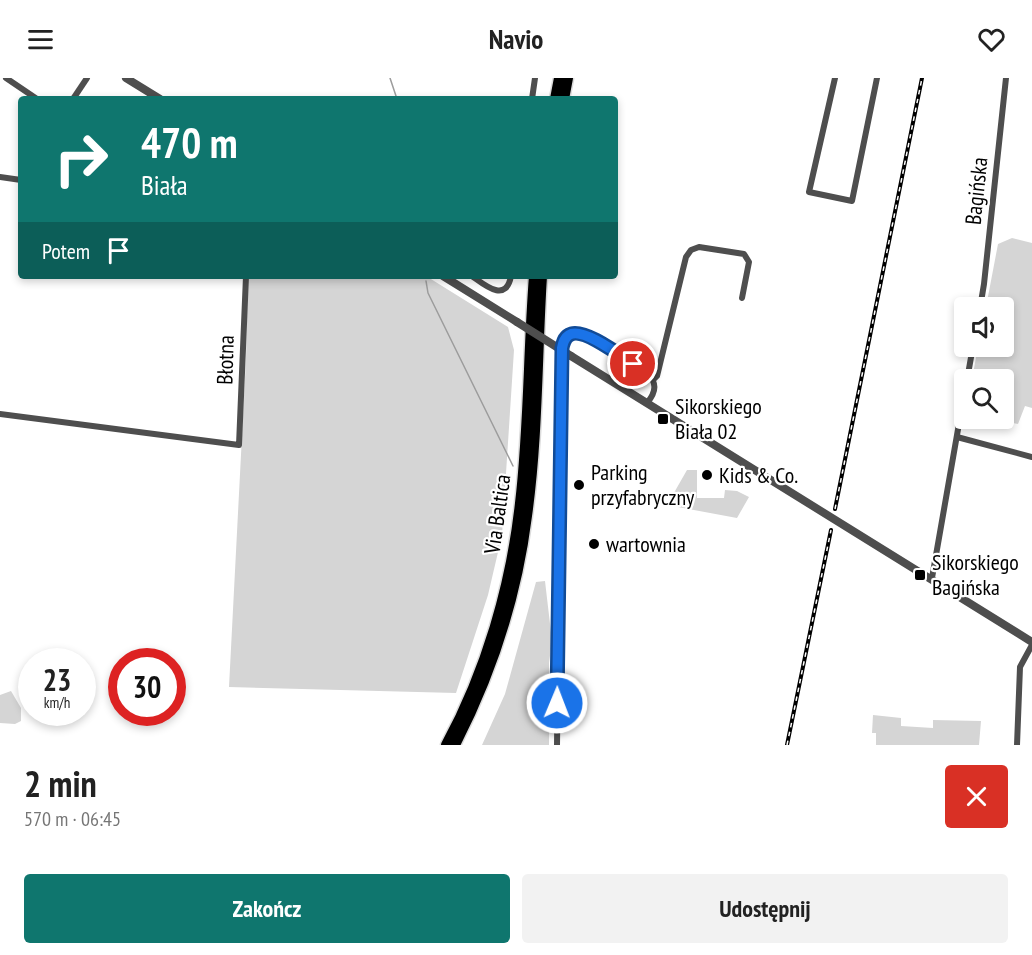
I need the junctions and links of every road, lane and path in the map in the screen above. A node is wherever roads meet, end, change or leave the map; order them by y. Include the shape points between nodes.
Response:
1 (6, 78) edge
2 (87, 78) edge
3 (126, 78) edge
4 (535, 78) edge
5 (559, 78) edge
6 (568, 78) edge
7 (835, 78) edge
8 (877, 78) edge
9 (1006, 78) edge
10 (33, 96) edge
11 (76, 96) edge
12 (155, 96) edge
13 (532, 96) edge
14 (556, 96) edge
15 (565, 96) edge
16 (0, 177) edge
17 (18, 180) edge
18 (244, 279) edge
19 (448, 279) edge
20 (477, 279) edge
21 (510, 279) edge
22 (534, 279) edge
23 (542, 279) edge
24 (982, 297) edge
25 (742, 298) dead end
26 (653, 380) junction
27 (647, 403) junction
28 (0, 414) edge
29 (958, 429) edge
30 (957, 438) junction
31 (1032, 457) edge
32 (932, 578) junction
33 (1032, 644) edge
34 (446, 745) edge
35 (455, 745) edge
36 (557, 745) edge
37 (1017, 745) edge

1 - 10 street
2 - 11 street
3 - 12 street
4 - 13 street
5 - 14 highway
6 - 15 highway
7 - 8 street via 809,192 852,201
9 - 24 street, Bagińska
16 - 17 street
18 - 28 street, Błotna via 239,446
19 - 27 street, bridge
20 - 21 street via 499,291 509,286
22 - 34 highway, Via Baltica via 524,467 514,548 488,647
23 - 35 highway, Via Baltica via 532,465 520,557 494,657
25 - 26 street via 749,262 744,254 699,247 691,250
26 - 27 street via 653,394
26 - 36 street via 587,335 568,335 564,340
27 - 32 street
29 - 30 street
30 - 31 street
30 - 32 street
32 - 33 street
33 - 37 street via 1020,668

